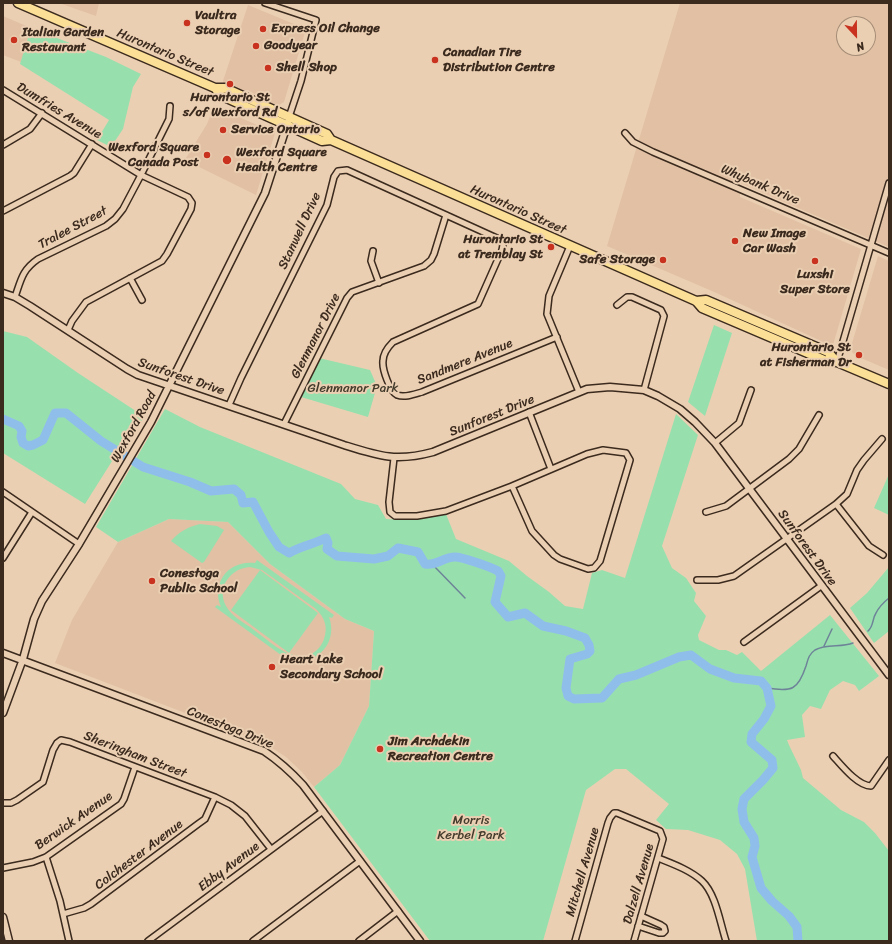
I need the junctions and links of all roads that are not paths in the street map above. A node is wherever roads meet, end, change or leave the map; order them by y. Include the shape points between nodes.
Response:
1 (18, 3) edge
2 (266, 3) edge
3 (3, 90) edge
4 (170, 106) dead end
5 (42, 113) junction
6 (288, 121) junction
7 (625, 133) dead end
8 (92, 144) junction
9 (3, 145) edge
10 (141, 175) junction
11 (889, 183) edge
12 (3, 212) edge
13 (446, 215) junction
14 (872, 245) junction
15 (570, 246) junction
16 (373, 251) dead end
17 (889, 253) edge
18 (130, 278) junction
19 (379, 283) junction
20 (3, 294) edge
21 (15, 297) junction
22 (142, 300) dead end
23 (617, 305) dead end
24 (68, 330) junction
25 (557, 337) junction
26 (837, 362) junction
27 (170, 384) junction
28 (889, 384) edge
29 (644, 390) junction
30 (751, 390) dead end
31 (579, 392) junction
32 (229, 405) junction
33 (529, 412) junction
34 (819, 416) dead end
35 (284, 424) junction
36 (882, 439) dead end
37 (716, 443) junction
38 (394, 458) junction
39 (551, 469) junction
40 (512, 486) junction
41 (750, 489) junction
42 (3, 492) edge
43 (836, 504) junction
44 (32, 512) junction
45 (706, 512) dead end
46 (787, 538) junction
47 (79, 544) junction
48 (883, 555) dead end
49 (3, 558) edge
50 (697, 580) dead end
51 (821, 586) junction
52 (744, 642) dead end
53 (3, 653) edge
54 (23, 659) junction
55 (888, 673) edge
56 (3, 713) edge
57 (833, 756) dead end
58 (889, 760) edge
59 (135, 767) junction
60 (215, 797) junction
61 (3, 803) edge
62 (323, 811) junction
63 (617, 813) joint
64 (271, 849) junction
65 (46, 857) junction
66 (658, 858) junction
67 (360, 861) junction
68 (3, 868) edge
69 (398, 911) junction
70 (63, 914) junction
71 (641, 916) junction
72 (3, 917) edge
73 (638, 926) junction
74 (9, 941) edge
75 (69, 941) edge
76 (148, 941) edge
77 (253, 941) edge
78 (359, 941) edge
79 (420, 941) edge
80 (575, 941) edge
81 (634, 941) edge
82 (726, 941) edge

1 - 6 main road, Hurontario Street via 215,88 220,96
2 - 6 street via 316,20
3 - 5 street, Dumfries Avenue
4 - 10 street, Tralee Street via 169,119
5 - 8 street, Dumfries Avenue
5 - 9 street via 30,130
6 - 15 main road, Hurontario Street via 322,141 331,140
6 - 27 street, Wexford Road via 266,193
7 - 14 street, Whybank Drive via 633,142 653,152
8 - 10 street, Dumfries Avenue
8 - 12 street via 74,173
10 - 18 street, Dumfries Avenue via 188,197 192,203 162,261
10 - 21 street, Tralee Street via 123,210 115,219 29,266 24,272
11 - 14 street
13 - 19 street, Glenmanor Drive via 431,260 424,266
13 - 25 street, Sandmere Avenue via 501,240 502,250 478,304 393,342 388,347 382,363 391,390 398,395 407,396 422,392
13 - 32 street, Stanwell Drive via 347,170 338,172 334,177 327,205
14 - 17 street, Whybank Drive
14 - 26 street
15 - 25 street via 548,301 547,314
15 - 26 main road, Hurontario Street via 696,301 706,300 828,352
16 - 19 street via 371,261
18 - 22 street
18 - 24 street, Dumfries Avenue via 86,302
19 - 35 street, Glenmanor Drive via 352,292 347,298
20 - 21 street, Sunforest Drive
21 - 24 street, Sunforest Drive
23 - 29 street via 627,297 632,297 663,312
24 - 27 street, Sunforest Drive via 138,375
25 - 31 street
26 - 28 main road, Hurontario Street
27 - 32 street, Sunforest Drive
27 - 47 street, Wexford Road via 143,436
29 - 31 street, Sunforest Drive via 610,387
29 - 37 street, Sunforest Drive via 680,409
30 - 37 street via 739,423
31 - 33 street, Sunforest Drive
32 - 35 street, Sunforest Drive
33 - 38 street, Sunforest Drive via 433,452
33 - 39 street
34 - 41 street via 799,449
35 - 38 street, Sunforest Drive
36 - 43 street via 864,460 847,494
37 - 41 street, Sunforest Drive
38 - 40 street via 389,502 390,512 395,516 417,516 446,511
39 - 40 street
39 - 40 street via 603,450 626,453 630,460 600,561 594,568 588,569 560,560 532,531
41 - 45 street via 726,506
41 - 46 street, Sunforest Drive
42 - 44 street
43 - 46 street
43 - 48 street via 869,546
44 - 47 street
44 - 49 street
46 - 50 street via 734,576 718,580
46 - 51 street, Sunforest Drive
47 - 54 street, Wexford Road via 42,601
51 - 52 street
51 - 55 street, Sunforest Drive
53 - 54 street, Conestoga Drive
54 - 56 street, Wexford Road
54 - 62 street, Conestoga Drive via 264,751 293,773
57 - 58 street via 845,770 866,786 871,786
59 - 60 street, Sheringham Street
59 - 61 street, Sheringham Street via 61,740 53,750 43,782 17,800
59 - 65 street, Berwick Avenue via 121,804
60 - 64 street, Sheringham Street via 245,816
60 - 70 street, Colchester Avenue via 205,819 91,904
62 - 64 street, Ebby Avenue
62 - 67 street, Conestoga Drive
63 - 66 street, Dalzell Avenue via 660,831 663,839
63 - 80 street, Mitchell Avenue via 614,813 608,823
64 - 76 street, Ebby Avenue
65 - 68 street, Berwick Avenue
65 - 70 street
66 - 71 street, Dalzell Avenue
66 - 82 street via 688,870 703,882 716,905
67 - 69 street, Conestoga Drive
67 - 77 street
69 - 78 street
69 - 79 street, Conestoga Drive
70 - 75 street
71 - 73 street, Dalzell Avenue
71 - 73 street via 661,924 665,931 659,934
72 - 74 street
73 - 81 street, Dalzell Avenue

